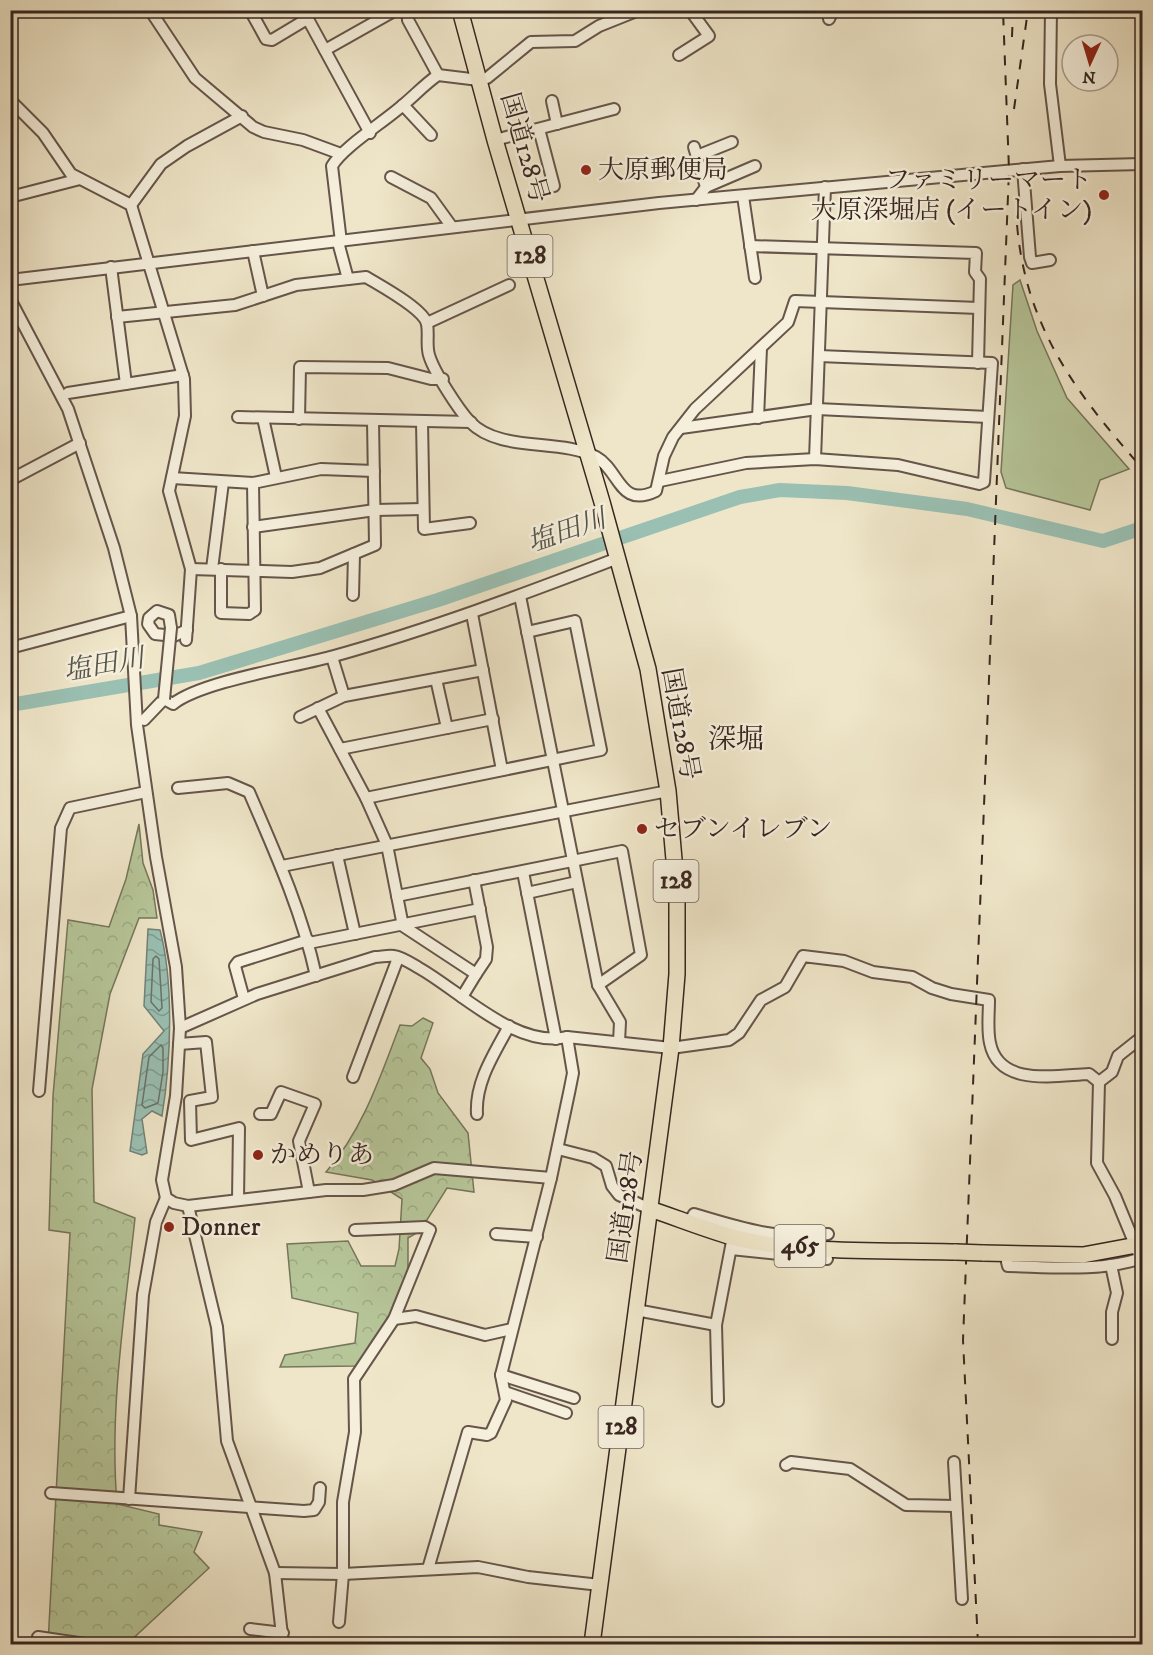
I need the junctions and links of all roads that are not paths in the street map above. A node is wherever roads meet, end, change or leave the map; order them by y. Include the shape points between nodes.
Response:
1 (27, 10) edge
2 (150, 10) edge
3 (250, 10) edge
4 (396, 10) edge
5 (407, 10) edge
6 (460, 10) edge
7 (639, 10) edge
8 (690, 10) edge
9 (1051, 10) edge
10 (10, 12) edge
11 (305, 15) edge
12 (325, 50) junction
13 (679, 55) dead end
14 (438, 75) junction
15 (479, 80) junction
16 (10, 100) edge
17 (552, 100) dead end
18 (403, 105) junction
19 (614, 109) dead end
20 (242, 116) junction
21 (557, 124) junction
22 (539, 129) junction
23 (370, 133) junction
24 (431, 135) dead end
25 (495, 140) junction
26 (726, 147) dead end
27 (341, 154) junction
28 (1143, 164) edge
29 (755, 166) dead end
30 (1060, 166) junction
31 (1023, 169) junction
32 (391, 177) dead end
33 (80, 179) junction
34 (554, 186) dead end
35 (706, 187) junction
36 (825, 187) junction
37 (742, 196) junction
38 (10, 197) edge
39 (696, 200) junction
40 (131, 205) junction
41 (519, 220) junction
42 (452, 227) junction
43 (340, 242) junction
44 (750, 246) junction
45 (823, 248) junction
46 (253, 251) junction
47 (1050, 260) dead end
48 (149, 263) junction
49 (111, 267) junction
50 (755, 278) dead end
51 (348, 279) junction
52 (10, 280) edge
53 (509, 285) dead end
54 (263, 296) junction
55 (10, 299) edge
56 (821, 302) junction
57 (979, 308) junction
58 (166, 314) junction
59 (117, 317) junction
60 (427, 323) junction
61 (761, 348) junction
62 (819, 356) junction
63 (978, 363) junction
64 (183, 375) junction
65 (443, 380) junction
66 (126, 384) junction
67 (68, 393) dead end
68 (817, 409) junction
69 (238, 417) dead end
70 (988, 417) junction
71 (262, 418) junction
72 (758, 418) junction
73 (299, 419) junction
74 (373, 421) junction
75 (422, 422) junction
76 (471, 422) junction
77 (681, 428) junction
78 (80, 443) junction
79 (587, 453) junction
80 (814, 459) junction
81 (374, 471) junction
82 (276, 477) junction
83 (172, 478) junction
84 (10, 480) edge
85 (660, 481) junction
86 (223, 482) junction
87 (254, 483) junction
88 (423, 509) junction
89 (375, 510) junction
90 (470, 524) dead end
91 (253, 527) junction
92 (354, 554) junction
93 (618, 558) junction
94 (191, 569) junction
95 (217, 569) junction
96 (254, 570) junction
97 (353, 595) dead end
98 (520, 596) junction
99 (472, 614) junction
100 (131, 616) junction
101 (527, 632) junction
102 (10, 648) edge
103 (332, 657) junction
104 (483, 670) junction
105 (436, 679) junction
106 (344, 696) junction
107 (164, 699) junction
108 (318, 708) junction
109 (300, 717) dead end
110 (493, 719) junction
111 (140, 722) junction
112 (447, 728) junction
113 (340, 749) junction
114 (552, 759) junction
115 (502, 770) junction
116 (178, 788) dead end
117 (668, 791) junction
118 (146, 792) junction
119 (366, 798) junction
120 (562, 811) junction
121 (387, 845) junction
122 (337, 855) junction
123 (573, 861) junction
124 (282, 866) junction
125 (523, 872) junction
126 (474, 880) junction
127 (577, 882) junction
128 (527, 893) junction
129 (397, 896) junction
130 (480, 909) junction
131 (404, 926) junction
132 (355, 934) junction
133 (308, 941) junction
134 (398, 957) junction
135 (476, 974) junction
136 (316, 976) junction
137 (598, 985) junction
138 (462, 997) junction
139 (244, 999) junction
140 (508, 1026) junction
141 (180, 1028) junction
142 (561, 1038) junction
143 (1143, 1038) edge
144 (619, 1042) junction
145 (179, 1044) junction
146 (671, 1048) junction
147 (353, 1077) dead end
148 (1099, 1082) junction
149 (39, 1091) dead end
150 (260, 1114) dead end
151 (477, 1114) dead end
152 (558, 1149) junction
153 (551, 1178) junction
154 (309, 1192) junction
155 (166, 1198) junction
156 (238, 1200) junction
157 (188, 1206) junction
158 (650, 1209) junction
159 (355, 1230) dead end
160 (496, 1234) dead end
161 (828, 1234) dead end
162 (537, 1237) junction
163 (733, 1238) junction
164 (1141, 1252) edge
165 (827, 1259) dead end
166 (1006, 1262) dead end
167 (1111, 1265) junction
168 (636, 1310) junction
169 (394, 1318) junction
170 (716, 1325) junction
171 (512, 1329) junction
172 (1112, 1339) dead end
173 (501, 1375) junction
174 (505, 1392) junction
175 (574, 1398) dead end
176 (718, 1401) dead end
177 (566, 1413) dead end
178 (954, 1462) dead end
179 (786, 1465) dead end
180 (320, 1488) dead end
181 (51, 1493) dead end
182 (129, 1499) junction
183 (956, 1506) junction
184 (253, 1509) junction
185 (428, 1569) junction
186 (275, 1573) junction
187 (343, 1574) junction
188 (600, 1585) junction
189 (962, 1599) dead end
190 (339, 1623) dead end
191 (250, 1629) dead end
192 (38, 1637) dead end
193 (283, 1639) edge
194 (85, 1644) edge
195 (592, 1644) edge

1 - 10 street
2 - 20 street via 195,78
3 - 11 street via 266,39 272,40
4 - 12 street
5 - 14 street via 408,20
6 - 15 highway, 国道128号 / 128
7 - 15 street via 571,42 531,42 487,78
8 - 13 street via 708,36
9 - 30 street via 1050,84
11 - 12 street
12 - 23 street
14 - 15 street
14 - 18 street
15 - 25 highway, 国道128号 / 128
16 - 33 street via 43,134 71,174
17 - 21 street
18 - 23 street
18 - 24 street
19 - 21 street
20 - 27 street via 264,132 303,140
20 - 40 street via 161,164
21 - 22 street
22 - 25 street
22 - 34 street
23 - 27 street
25 - 41 highway, 国道128号 / 128
26 - 35 street via 695,152
27 - 43 street via 332,166 331,177
28 - 30 street
29 - 35 street
30 - 31 street
31 - 36 street
31 - 47 street via 1032,263
32 - 42 street via 431,198
33 - 38 street
33 - 40 street
35 - 39 street
36 - 37 street
36 - 45 street
37 - 39 street
37 - 44 street
39 - 41 street
40 - 48 street
41 - 42 street
41 - 79 highway, 国道128号 / 128
42 - 43 street
43 - 46 street
43 - 51 street
44 - 45 street
44 - 50 street
45 - 56 street
45 - 57 street via 976,253
46 - 48 street
46 - 54 street
48 - 49 street
48 - 58 street
49 - 52 street
49 - 59 street
51 - 54 street via 296,285
51 - 60 street via 366,277 411,306
53 - 60 street
54 - 58 street via 235,305
55 - 78 street via 54,380
56 - 57 street
56 - 61 street via 795,301 788,322
56 - 62 street
57 - 63 street
58 - 59 street
58 - 64 street
59 - 66 street
60 - 65 street via 430,357
61 - 72 street
61 - 77 street via 695,409
62 - 63 street
62 - 68 street
63 - 70 street via 992,363
64 - 66 street
64 - 83 street via 185,416
65 - 73 street via 388,368 300,367
65 - 76 street
66 - 67 street
68 - 70 street
68 - 72 street
68 - 80 street
69 - 71 street
70 - 80 street via 984,482 979,484 898,465
71 - 73 street
71 - 82 street
72 - 77 street
73 - 74 street
74 - 75 street
74 - 81 street
75 - 76 street
75 - 88 street
76 - 79 street via 498,437
77 - 85 street via 664,456
78 - 84 street
78 - 100 street
79 - 85 street via 608,465 617,483 632,494 656,491
79 - 93 highway, 国道128号 / 128
80 - 85 street via 746,463
81 - 82 street via 321,469
81 - 89 street
82 - 87 street
83 - 86 street
83 - 94 street via 169,491
86 - 87 street
86 - 95 street
87 - 91 street
88 - 89 street
88 - 90 street via 424,530
89 - 91 street
89 - 92 street via 375,545
91 - 96 street
92 - 96 street via 292,572
92 - 97 street
93 - 98 street
93 - 117 highway, 国道128号 / 128 via 648,669
94 - 95 street
94 - 107 street, bridge via 187,635 174,636 155,634 148,624 149,618 157,611 169,615 171,628
95 - 96 street
95 - 96 street via 221,613 249,614 255,610
98 - 99 street
98 - 101 street
99 - 103 street
99 - 104 street
100 - 102 street
100 - 111 street
101 - 114 street
101 - 114 street via 575,621 601,750
103 - 106 street
103 - 107 street via 207,689 173,704
104 - 105 street
104 - 110 street
105 - 106 street
105 - 112 street
106 - 108 street
107 - 111 street
108 - 109 street
108 - 113 street
110 - 112 street
110 - 115 street
111 - 118 street
112 - 113 street
113 - 119 street
114 - 115 street
114 - 120 street
115 - 119 street
116 - 124 street via 228,783 249,792
117 - 120 street
117 - 146 highway, 国道128号 / 128 via 677,894 677,974
118 - 141 street via 176,967
118 - 149 street via 70,808 62,828
119 - 121 street
120 - 121 street
120 - 123 street
121 - 122 street
121 - 129 street
122 - 124 street
122 - 132 street
123 - 125 street
123 - 127 street
123 - 137 street via 622,851 641,955
124 - 133 street
125 - 126 street
125 - 128 street
126 - 129 street
126 - 130 street
127 - 128 street
127 - 137 street
128 - 142 street
129 - 131 street
130 - 131 street
130 - 135 street via 487,947 486,959
131 - 132 street
131 - 135 street
132 - 133 street
133 - 136 street
133 - 139 street via 238,962 235,966
134 - 136 street via 375,957
134 - 138 street
134 - 147 street
135 - 138 street
136 - 139 street
137 - 144 street via 620,1022
138 - 140 street
139 - 141 street
140 - 142 street via 538,1037
140 - 151 street via 480,1086
141 - 145 street
142 - 144 street
142 - 152 street via 573,1073
143 - 148 street via 1118,1056 1112,1072
144 - 146 street
145 - 155 street via 176,1096 162,1180
145 - 156 street via 206,1042 212,1097 190,1101 191,1140 239,1128
146 - 148 street via 729,1040 739,1033 761,1000 785,987 803,956 904,975 951,994 989,1000 990,1044 1007,1067 1047,1078 1089,1074
146 - 158 highway, 国道128号 / 128
148 - 164 street via 1097,1163 1115,1196 1127,1232
150 - 154 street via 271,1113 280,1092 315,1104 299,1141
152 - 153 street
152 - 158 street via 593,1158 606,1166 619,1195
153 - 154 street via 434,1168 394,1185
153 - 162 street
154 - 156 street
155 - 157 street
155 - 182 street via 156,1222 143,1295
156 - 157 street
157 - 184 street via 217,1328 227,1441
158 - 163 highway, 465
158 - 168 highway, 国道128号 / 128
159 - 169 street via 429,1228
160 - 162 street
161 - 163 street
162 - 171 street
163 - 164 highway, 465, bridge via 811,1247 983,1253
163 - 165 street
163 - 170 street
164 - 167 street
166 - 167 street via 1008,1266
167 - 172 street via 1117,1293
168 - 170 street
168 - 188 highway, 国道128号 / 128
169 - 171 street via 416,1316 485,1335
169 - 187 street via 354,1379 355,1432 343,1502
170 - 176 street
171 - 173 street
173 - 174 street
173 - 175 street
174 - 177 street
174 - 185 street via 506,1400 495,1429 487,1435 468,1432
178 - 183 street
179 - 183 street via 791,1462 850,1469 906,1505
180 - 184 street via 314,1510
181 - 182 street
182 - 184 street
183 - 189 street
184 - 186 street
185 - 187 street
185 - 188 street via 478,1567
186 - 187 street
186 - 193 street
187 - 190 street
188 - 195 highway, 国道128号 / 128
191 - 193 street
192 - 194 street

